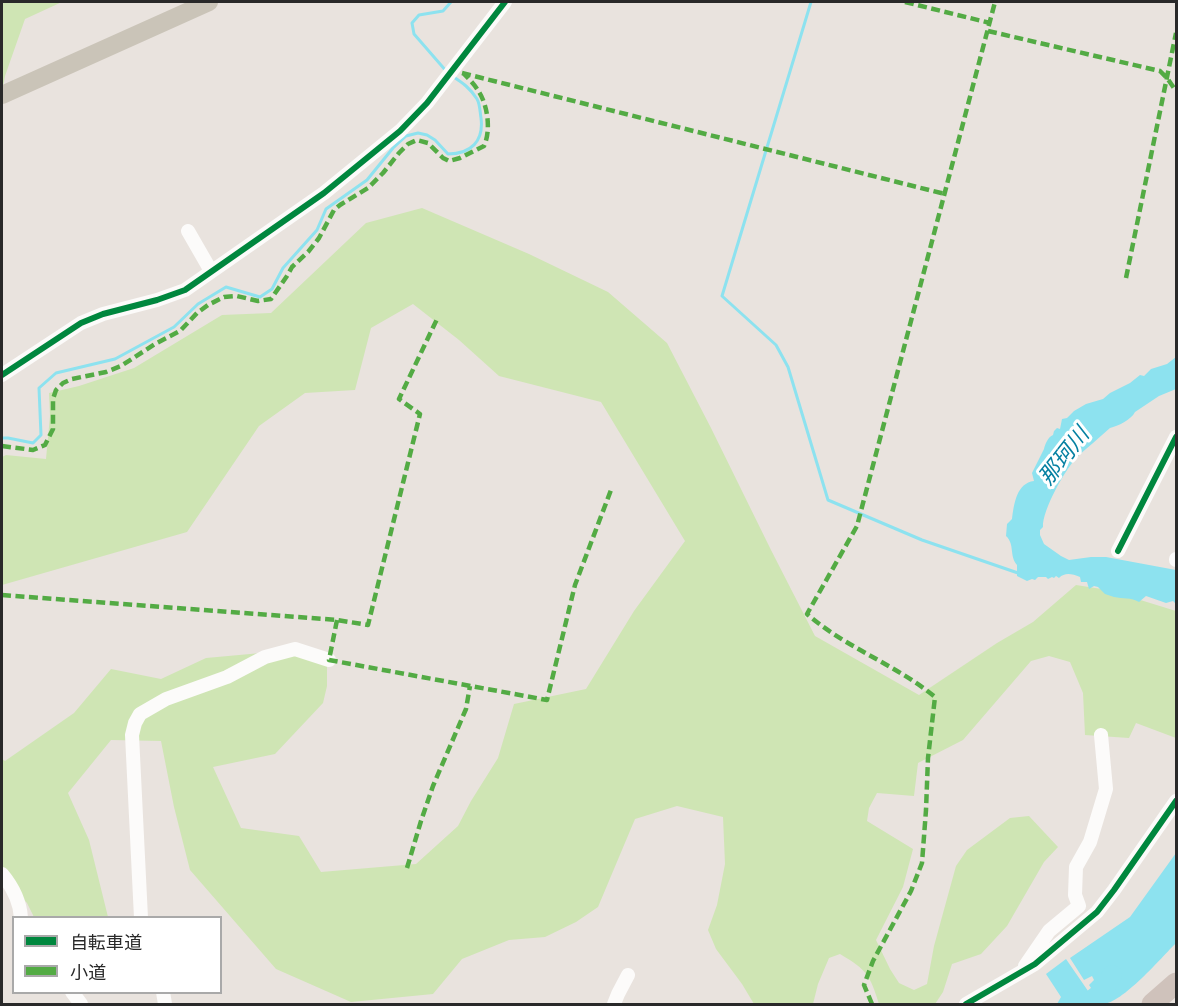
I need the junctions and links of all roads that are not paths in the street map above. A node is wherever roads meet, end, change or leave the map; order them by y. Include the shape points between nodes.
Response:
1 (209, 2) edge
2 (504, 2) edge
3 (2, 95) edge
4 (189, 231) dead end
5 (211, 271) junction
6 (2, 375) edge
7 (1176, 437) edge
8 (1118, 551) dead end
9 (329, 660) dead end
10 (1101, 735) dead end
11 (1176, 801) edge
12 (2, 874) edge
13 (21, 916) edge
14 (141, 916) edge
15 (1020, 973) junction
16 (628, 975) dead end
17 (1176, 983) edge
18 (614, 1005) edge
19 (966, 1005) edge
20 (1152, 1005) edge

1 - 3 main road
2 - 5 street via 427,103 400,131 324,193
4 - 5 street
5 - 6 street via 184,290 81,323
7 - 8 street
9 - 14 street via 295,649 265,657 140,714 132,735
10 - 15 street via 1106,789 1090,842 1076,867 1074,895 1079,906 1049,931
11 - 15 street via 1097,912
12 - 13 street via 13,890
15 - 19 street
16 - 18 street
17 - 20 highway

